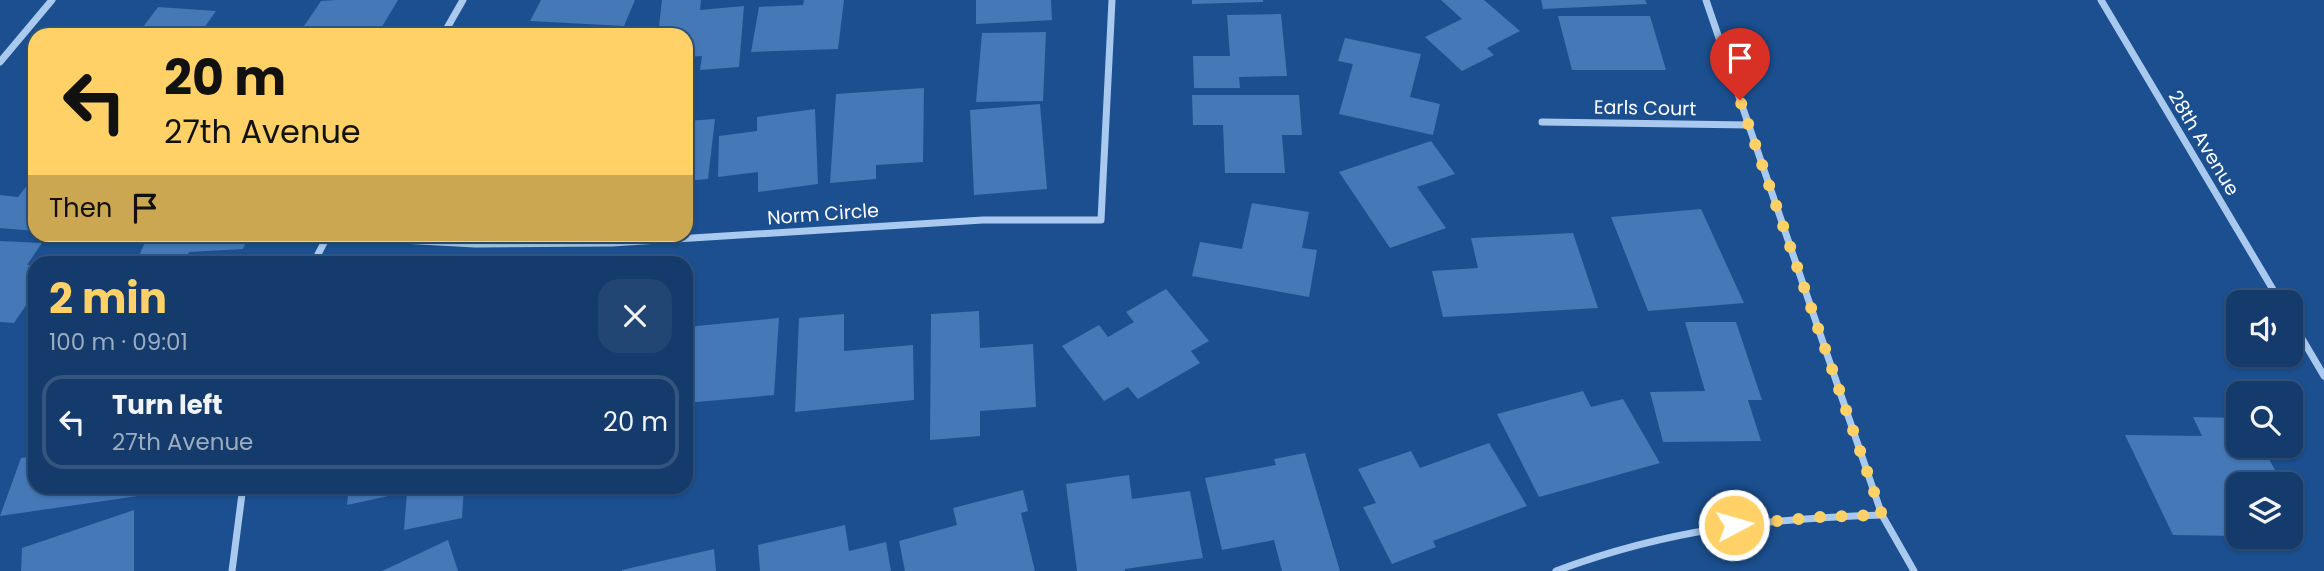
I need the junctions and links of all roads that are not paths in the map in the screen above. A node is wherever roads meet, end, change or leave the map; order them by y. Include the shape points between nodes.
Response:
1 (52, 0) edge
2 (463, 0) edge
3 (1112, 0) edge
4 (1706, 0) edge
5 (2101, 0) edge
6 (29, 28) edge
7 (447, 28) edge
8 (28, 29) edge
9 (0, 62) edge
10 (1542, 122) dead end
11 (1749, 125) junction
12 (693, 237) edge
13 (442, 242) edge
14 (626, 242) edge
15 (2273, 290) edge
16 (2303, 340) edge
17 (2324, 376) edge
18 (242, 494) edge
19 (1882, 515) junction
20 (233, 571) edge
21 (1556, 571) edge
22 (1914, 571) edge

1 - 6 street
2 - 7 street
3 - 12 street, Norm Circle via 1101,220 983,220
4 - 11 street
5 - 15 street, 28th Avenue
8 - 9 street
10 - 11 street, Earls Court
11 - 19 street
13 - 14 street, Norm Circle
16 - 17 street
18 - 20 street
19 - 21 street via 1734,525 1637,544
19 - 22 street

